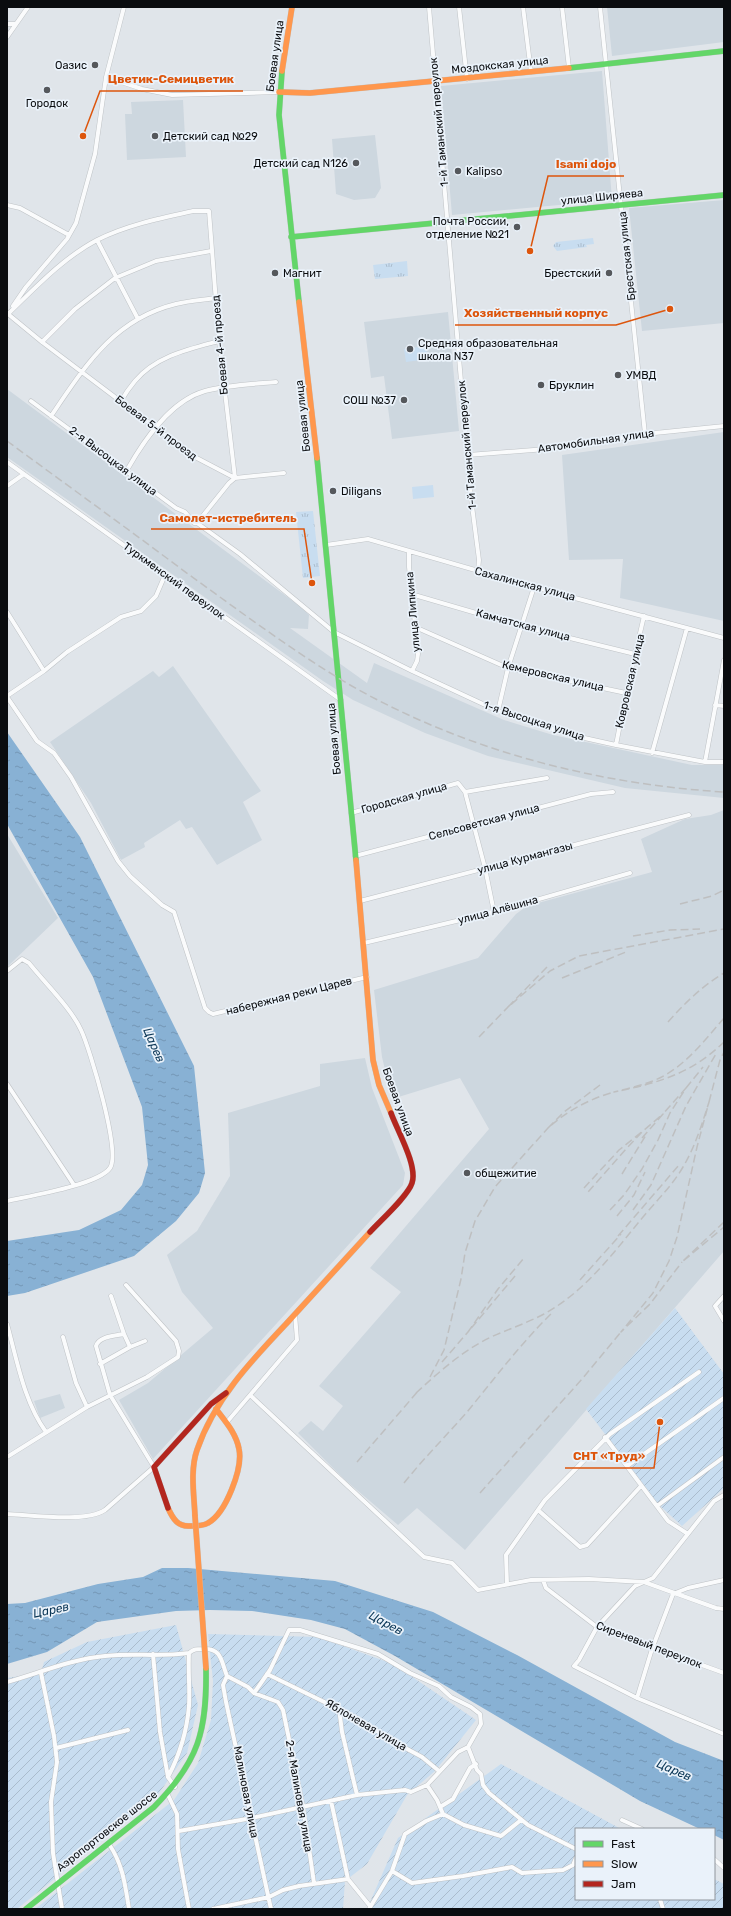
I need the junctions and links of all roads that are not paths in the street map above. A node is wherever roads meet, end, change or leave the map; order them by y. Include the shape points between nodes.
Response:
1 (28, 7) edge
2 (124, 7) edge
3 (292, 7) edge
4 (429, 7) edge
5 (459, 7) edge
6 (523, 7) edge
7 (562, 7) edge
8 (600, 7) edge
9 (7, 24) edge
10 (15, 24) junction
11 (7, 37) edge
12 (724, 51) edge
13 (606, 64) junction
14 (569, 68) junction
15 (531, 72) junction
16 (106, 77) junction
17 (467, 79) junction
18 (436, 82) junction
19 (279, 92) junction
20 (724, 195) edge
21 (622, 204) junction
22 (7, 206) edge
23 (447, 223) junction
24 (69, 235) junction
25 (291, 237) junction
26 (97, 240) junction
27 (211, 251) junction
28 (115, 278) junction
29 (216, 298) junction
30 (8, 314) edge
31 (138, 319) junction
32 (219, 341) junction
33 (42, 342) junction
34 (82, 371) junction
35 (276, 382) dead end
36 (224, 388) junction
37 (32, 401) dead end
38 (120, 401) junction
39 (51, 416) junction
40 (724, 426) edge
41 (156, 427) junction
42 (645, 434) junction
43 (468, 455) junction
44 (7, 462) edge
45 (126, 470) junction
46 (284, 473) dead end
47 (24, 474) junction
48 (235, 478) junction
49 (7, 486) edge
50 (198, 523) junction
51 (326, 545) junction
52 (409, 552) junction
53 (478, 571) junction
54 (165, 575) junction
55 (534, 587) junction
56 (411, 594) junction
57 (7, 612) edge
58 (644, 616) junction
59 (521, 626) junction
60 (415, 627) junction
61 (687, 628) junction
62 (334, 632) junction
63 (724, 638) edge
64 (634, 654) junction
65 (724, 660) edge
66 (508, 668) junction
67 (44, 671) junction
68 (412, 671) junction
69 (626, 693) junction
70 (7, 697) edge
71 (341, 700) junction
72 (714, 705) junction
73 (724, 706) edge
74 (498, 711) junction
75 (616, 746) junction
76 (652, 753) junction
77 (705, 762) junction
78 (724, 762) edge
79 (547, 778) dead end
80 (465, 792) junction
81 (613, 792) dead end
82 (351, 813) junction
83 (690, 815) dead end
84 (473, 824) junction
85 (355, 856) junction
86 (485, 868) junction
87 (630, 873) dead end
88 (360, 901) junction
89 (494, 912) junction
90 (364, 943) junction
91 (7, 971) edge
92 (367, 977) junction
93 (7, 1084) edge
94 (74, 1185) junction
95 (7, 1201) edge
96 (126, 1285) dead end
97 (111, 1296) dead end
98 (724, 1296) edge
99 (295, 1314) junction
100 (724, 1321) edge
101 (7, 1324) edge
102 (124, 1334) junction
103 (63, 1337) dead end
104 (145, 1341) dead end
105 (12, 1343) junction
106 (7, 1345) edge
107 (130, 1347) junction
108 (100, 1364) junction
109 (699, 1372) dead end
110 (227, 1393) junction
111 (110, 1395) junction
112 (250, 1395) junction
113 (724, 1398) edge
114 (87, 1407) junction
115 (216, 1409) junction
116 (196, 1421) junction
117 (227, 1422) junction
118 (208, 1423) junction
119 (46, 1432) junction
120 (605, 1437) junction
121 (7, 1457) edge
122 (724, 1457) edge
123 (154, 1466) junction
124 (627, 1466) junction
125 (641, 1486) junction
126 (724, 1494) edge
127 (657, 1506) junction
128 (538, 1510) junction
129 (7, 1514) edge
130 (688, 1534) junction
131 (543, 1580) junction
132 (724, 1580) edge
133 (644, 1582) junction
134 (507, 1584) junction
135 (674, 1594) junction
136 (724, 1609) edge
137 (597, 1627) junction
138 (653, 1648) junction
139 (189, 1653) junction
140 (153, 1654) junction
141 (41, 1672) junction
142 (724, 1673) edge
143 (267, 1674) junction
144 (227, 1676) junction
145 (7, 1682) edge
146 (254, 1693) junction
147 (637, 1698) junction
148 (339, 1708) junction
149 (128, 1730) dead end
150 (724, 1734) edge
151 (468, 1747) junction
152 (56, 1748) junction
153 (476, 1764) junction
154 (439, 1771) junction
155 (168, 1777) junction
156 (427, 1785) junction
157 (175, 1787) junction
158 (168, 1795) junction
159 (357, 1795) junction
160 (331, 1801) junction
161 (303, 1807) junction
162 (440, 1807) junction
163 (443, 1814) junction
164 (252, 1818) junction
165 (521, 1820) junction
166 (622, 1820) dead end
167 (640, 1828) edge
168 (179, 1831) junction
169 (109, 1844) junction
170 (575, 1848) edge
171 (575, 1860) edge
172 (715, 1860) edge
173 (724, 1868) edge
174 (392, 1871) junction
175 (348, 1879) junction
176 (57, 1883) junction
177 (314, 1883) junction
178 (269, 1897) junction
179 (369, 1908) edge
180 (26, 1909) edge
181 (62, 1909) edge
182 (129, 1909) edge
183 (189, 1909) edge
184 (213, 1909) edge
185 (271, 1909) edge

1 - 10 street
2 - 16 street
3 - 19 main road, Боевая улица
4 - 18 street, 1-й Таманский переулок
5 - 17 street
6 - 15 street
7 - 14 street
8 - 13 street, Брестская улица
9 - 10 street
10 - 11 street
12 - 13 main road, Моздокская улица
13 - 14 main road, Моздокская улица
13 - 21 street, Брестская улица
14 - 15 main road, Моздокская улица
15 - 17 main road, Моздокская улица
16 - 19 street via 142,89 172,95
16 - 24 street via 95,154 76,223
17 - 18 main road, Моздокская улица
18 - 19 main road, Моздокская улица via 310,93
18 - 23 street, 1-й Таманский переулок
19 - 25 main road, Боевая улица
20 - 21 main road, улица Ширяева
21 - 23 main road, улица Ширяева
21 - 42 street, Брестская улица
22 - 24 street via 20,208
23 - 25 main road, улица Ширяева
23 - 43 street, 1-й Таманский переулок
24 - 30 street via 26,287
25 - 51 main road, Боевая улица
26 - 27 street, Боевая 4-й проезд via 148,221 193,211 209,211
26 - 28 street
26 - 30 street via 60,264
27 - 28 street via 156,261
27 - 29 street, Боевая 4-й проезд
28 - 31 street
28 - 33 street via 75,309
29 - 31 street via 176,304
29 - 32 street, Боевая 4-й проезд
30 - 33 street, Боевая 5-й проезд
31 - 34 street via 108,340
32 - 36 street, Боевая 4-й проезд
32 - 38 street via 161,360 136,380
33 - 34 street, Боевая 5-й проезд
34 - 38 street, Боевая 5-й проезд
34 - 39 street
35 - 36 street
36 - 41 street via 205,391 187,398 168,413
36 - 48 street, Боевая 4-й проезд
37 - 39 street, 2-я Высоцкая улица
38 - 41 street, Боевая 5-й проезд
39 - 45 street, 2-я Высоцкая улица
40 - 42 street, Автомобильная улица
41 - 45 street
41 - 48 street, Боевая 5-й проезд via 193,456
42 - 43 street, Автомобильная улица via 559,448
43 - 53 street, 1-й Таманский переулок
44 - 47 street, Туркменский переулок
45 - 50 street, 2-я Высоцкая улица via 185,512 192,522
46 - 48 street
47 - 49 street
47 - 54 street, Туркменский переулок
48 - 50 street
50 - 62 street via 240,554
51 - 52 street, Сахалинская улица via 368,540
51 - 62 main road, Боевая улица
52 - 53 street, Сахалинская улица
52 - 56 street, улица Липкина
53 - 55 street, Сахалинская улица
54 - 67 street via 156,596 141,611 120,617 67,652
54 - 71 street, Туркменский переулок
55 - 58 street, Сахалинская улица
55 - 59 street
56 - 59 street, Камчатская улица
56 - 60 street, улица Липкина
57 - 67 street
58 - 61 street, Сахалинская улица
58 - 64 street, Ковровская улица
59 - 64 street, Камчатская улица
59 - 66 street
60 - 66 street, Кемеровская улица
60 - 68 street, улица Липкина via 418,654
61 - 63 street, Сахалинская улица
61 - 76 street
62 - 68 street, 1-я Высоцкая улица
62 - 71 main road, Боевая улица
64 - 69 street, Ковровская улица
65 - 72 street
66 - 69 street, Кемеровская улица
66 - 74 street
67 - 70 street
68 - 74 street, 1-я Высоцкая улица
69 - 75 street, Ковровская улица
70 - 92 street, набережная реки Царев via 37,741 54,753 71,777 118,861 162,905 174,912 205,1008 209,1012 213,1014
71 - 82 main road, Боевая улица
72 - 73 street
72 - 77 street
74 - 75 street, 1-я Высоцкая улица via 571,735
75 - 76 street, 1-я Высоцкая улица
76 - 77 street, 1-я Высоцкая улица
77 - 78 street, 1-я Высоцкая улица
79 - 80 street, Городская улица
80 - 82 street, Городская улица via 458,783
80 - 84 street
81 - 84 street, Сельсоветская улица via 591,794
82 - 85 main road, Боевая улица
83 - 86 street, улица Курмангазы
84 - 85 street, Сельсоветская улица
84 - 86 street
85 - 88 main road, Боевая улица
86 - 88 street, улица Курмангазы
86 - 89 street
87 - 89 street, улица Алёшина
88 - 90 main road, Боевая улица
89 - 90 street, улица Алёшина
90 - 92 main road, Боевая улица
91 - 94 street via 22,959 29,963 81,1029 99,1080 110,1134 110,1167 106,1172 87,1182
92 - 99 main road, Боевая улица via 373,1060 379,1085 412,1165 413,1185
93 - 94 street
94 - 95 street
96 - 111 street via 176,1341 179,1351 178,1357 147,1377
97 - 102 street
98 - 100 street via 715,1306
99 - 110 main road, Боевая улица
99 - 112 street via 297,1340
101 - 105 street
102 - 107 street
102 - 108 street via 97,1342
103 - 114 street via 76,1383
104 - 107 street
105 - 106 street
105 - 119 street via 30,1403
107 - 108 street
108 - 111 street
109 - 120 street
110 - 115 main road, Аэропортовское шоссе
110 - 116 main road via 217,1398
111 - 114 street
111 - 123 street
112 - 117 street
112 - 134 street via 424,1557 452,1563 478,1590
113 - 124 street
114 - 119 street
115 - 117 main road
115 - 118 main road, Аэропортовское шоссе
116 - 118 main road
116 - 123 main road
117 - 123 main road via 238,1445 240,1461 234,1482 222,1507 211,1521 203,1526 186,1527 178,1524 171,1515
118 - 157 main road, Аэропортовское шоссе, bridge via 193,1468 206,1701 202,1733 187,1769
119 - 121 street
120 - 124 street
120 - 128 street
122 - 127 street
123 - 129 street via 98,1514 80,1517
124 - 125 street
125 - 127 street
125 - 128 street via 588,1545 580,1547
126 - 130 street via 714,1501
127 - 130 street via 668,1521
128 - 134 street via 506,1555
130 - 133 street via 653,1578
131 - 133 street
131 - 134 street
131 - 137 street, Сиреневый переулок via 546,1588
132 - 135 street via 688,1588
133 - 135 street
133 - 137 street via 635,1586
135 - 136 street
135 - 138 street
137 - 138 street, Сиреневый переулок
137 - 147 street via 574,1666
138 - 142 street, Сиреневый переулок
138 - 147 street
139 - 140 street via 172,1656
139 - 144 street via 194,1649 212,1648 219,1653
139 - 155 street via 189,1705 181,1746
140 - 141 street via 105,1656 72,1662
140 - 155 street via 160,1732
141 - 145 street
141 - 152 street
143 - 146 street
143 - 148 street, Яблоневая улица
143 - 151 street via 289,1630 300,1630 378,1654 410,1674 439,1686 451,1697 480,1714 481,1724
144 - 146 street
144 - 164 street, Малиновая улица via 223,1685
146 - 161 street, 2-я Малиновая улица via 278,1702 283,1710
147 - 150 street
148 - 154 street, Яблоневая улица via 422,1757
148 - 159 street
149 - 152 street
151 - 153 street
151 - 154 street via 458,1752
152 - 176 street via 57,1762 51,1802
153 - 162 street via 470,1768 453,1799
153 - 165 street via 489,1794
154 - 156 street
155 - 157 street
156 - 159 street via 412,1792 405,1790
156 - 162 street
157 - 158 main road, Аэропортовское шоссе
158 - 168 street via 177,1814
158 - 169 main road, Аэропортовское шоссе
159 - 160 street
160 - 161 street
160 - 175 street
161 - 164 street
161 - 177 street, 2-я Малиновая улица
162 - 163 street
163 - 165 street via 464,1825 501,1836
163 - 174 street via 405,1834
164 - 168 street
164 - 178 street, Малиновая улица
165 - 170 street
166 - 167 street
168 - 183 street via 178,1849
169 - 176 main road, Аэропортовское шоссе
169 - 182 street via 122,1870
171 - 174 street via 573,1865 563,1870 522,1872 512,1867 412,1883
172 - 173 street
174 - 179 street
175 - 177 street
175 - 179 street
176 - 180 main road, Аэропортовское шоссе
176 - 181 street
177 - 178 street via 283,1890
178 - 184 street
178 - 185 street, Малиновая улица

